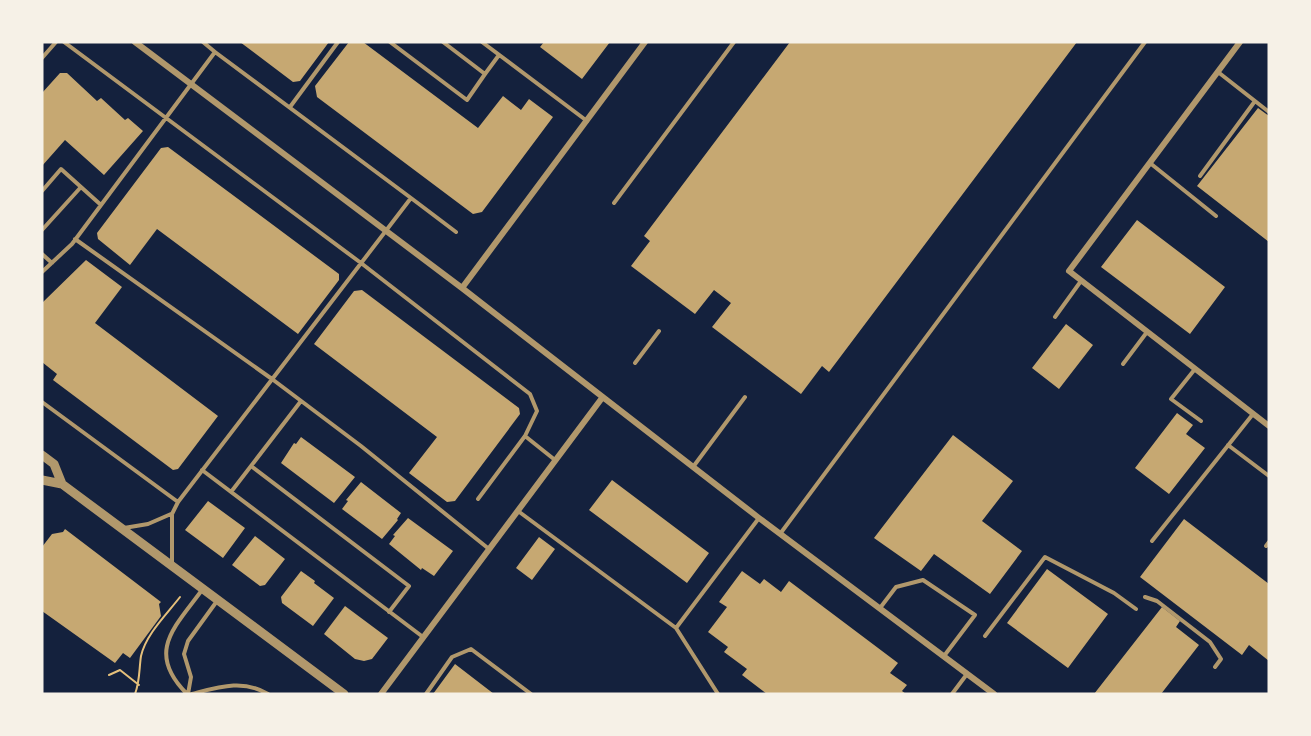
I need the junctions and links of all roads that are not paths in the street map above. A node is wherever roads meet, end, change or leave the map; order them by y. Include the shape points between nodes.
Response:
1 (56, 42) edge
2 (64, 42) edge
3 (135, 42) edge
4 (203, 42) edge
5 (338, 42) edge
6 (390, 42) edge
7 (443, 42) edge
8 (482, 42) edge
9 (645, 42) edge
10 (734, 42) edge
11 (1145, 42) edge
12 (1240, 42) edge
13 (215, 51) junction
14 (499, 55) junction
15 (42, 58) edge
16 (1218, 72) junction
17 (485, 74) junction
18 (192, 85) junction
19 (1255, 101) junction
20 (290, 107) junction
21 (1269, 112) edge
22 (166, 119) junction
23 (586, 121) junction
24 (1150, 163) junction
25 (1200, 176) dead end
26 (81, 187) junction
27 (42, 191) edge
28 (411, 198) junction
29 (614, 203) dead end
30 (101, 205) junction
31 (1216, 216) dead end
32 (42, 230) edge
33 (386, 231) junction
34 (456, 232) dead end
35 (75, 239) junction
36 (42, 254) edge
37 (52, 263) junction
38 (361, 263) junction
39 (42, 272) edge
40 (1081, 281) junction
41 (462, 288) junction
42 (1055, 316) dead end
43 (659, 331) dead end
44 (1148, 332) junction
45 (635, 363) dead end
46 (1123, 364) dead end
47 (1195, 369) junction
48 (272, 379) junction
49 (745, 397) dead end
50 (602, 398) junction
51 (301, 401) junction
52 (42, 402) edge
53 (1253, 413) junction
54 (1201, 421) dead end
55 (1269, 426) edge
56 (525, 436) junction
57 (1228, 445) junction
58 (42, 455) edge
59 (555, 460) junction
60 (54, 464) junction
61 (251, 466) junction
62 (692, 468) junction
63 (202, 470) junction
64 (1269, 476) edge
65 (42, 480) edge
66 (62, 484) junction
67 (231, 492) junction
68 (478, 499) dead end
69 (178, 502) junction
70 (518, 510) junction
71 (172, 514) junction
72 (759, 518) junction
73 (123, 528) junction
74 (780, 534) junction
75 (1152, 541) dead end
76 (489, 549) junction
77 (172, 567) junction
78 (203, 589) junction
79 (1145, 597) dead end
80 (218, 600) junction
81 (880, 608) junction
82 (1136, 609) dead end
83 (389, 612) junction
84 (676, 628) junction
85 (985, 636) dead end
86 (423, 637) junction
87 (944, 656) junction
88 (1215, 667) dead end
89 (967, 673) junction
90 (189, 694) edge
91 (268, 694) edge
92 (344, 694) edge
93 (381, 694) edge
94 (426, 694) edge
95 (531, 694) edge
96 (718, 694) edge
97 (952, 694) edge
98 (994, 694) edge

1 - 15 lane
2 - 22 lane
3 - 18 street
4 - 13 lane
5 - 20 lane
6 - 17 lane via 467,100
7 - 17 lane
8 - 14 lane
9 - 23 street
10 - 29 lane
11 - 74 lane
12 - 16 street
13 - 18 lane
13 - 20 lane
14 - 17 lane
14 - 23 lane
16 - 19 lane
16 - 24 street
18 - 22 lane
18 - 33 street
19 - 21 lane
19 - 25 lane
20 - 28 lane
22 - 30 lane
22 - 38 lane
23 - 41 street
24 - 31 lane
24 - 40 street via 1069,271
26 - 27 lane via 62,169
26 - 30 lane
26 - 32 lane
28 - 33 lane
28 - 34 lane
30 - 35 lane
33 - 38 lane
33 - 41 street
35 - 37 lane
35 - 48 lane
36 - 37 lane
37 - 39 lane
38 - 48 lane
38 - 56 lane via 530,394 537,411
40 - 42 lane
40 - 44 street
41 - 50 street
43 - 45 lane
44 - 46 lane
44 - 47 street
47 - 53 street
47 - 54 lane via 1171,399
48 - 51 lane
48 - 63 lane
49 - 62 lane
50 - 59 street
50 - 62 street
51 - 61 lane
51 - 76 lane
52 - 69 lane
53 - 55 street
53 - 57 lane
56 - 59 lane
56 - 68 lane
57 - 64 lane
57 - 75 lane
58 - 60 street
59 - 70 street
60 - 65 street
60 - 66 street
61 - 67 lane
61 - 83 lane via 409,586
62 - 72 street
63 - 67 lane
63 - 69 lane
65 - 66 street
66 - 73 street
67 - 83 lane
69 - 71 lane
70 - 76 street
70 - 84 lane
71 - 73 lane via 148,525
71 - 77 lane
72 - 74 street
72 - 84 lane
73 - 77 street
74 - 81 street
76 - 86 street
77 - 78 street
78 - 80 street
78 - 90 lane via 171,632 165,655 174,681
79 - 88 lane via 1157,600 1210,642 1221,659
80 - 90 lane via 188,641 184,654 191,677
80 - 92 street
81 - 87 street
81 - 87 lane via 896,587 923,579 975,615
82 - 85 lane via 1045,557
83 - 86 lane
84 - 96 lane
86 - 93 street
87 - 89 street
89 - 97 lane
89 - 98 street
90 - 91 lane via 245,685
94 - 95 lane via 452,657 471,649

